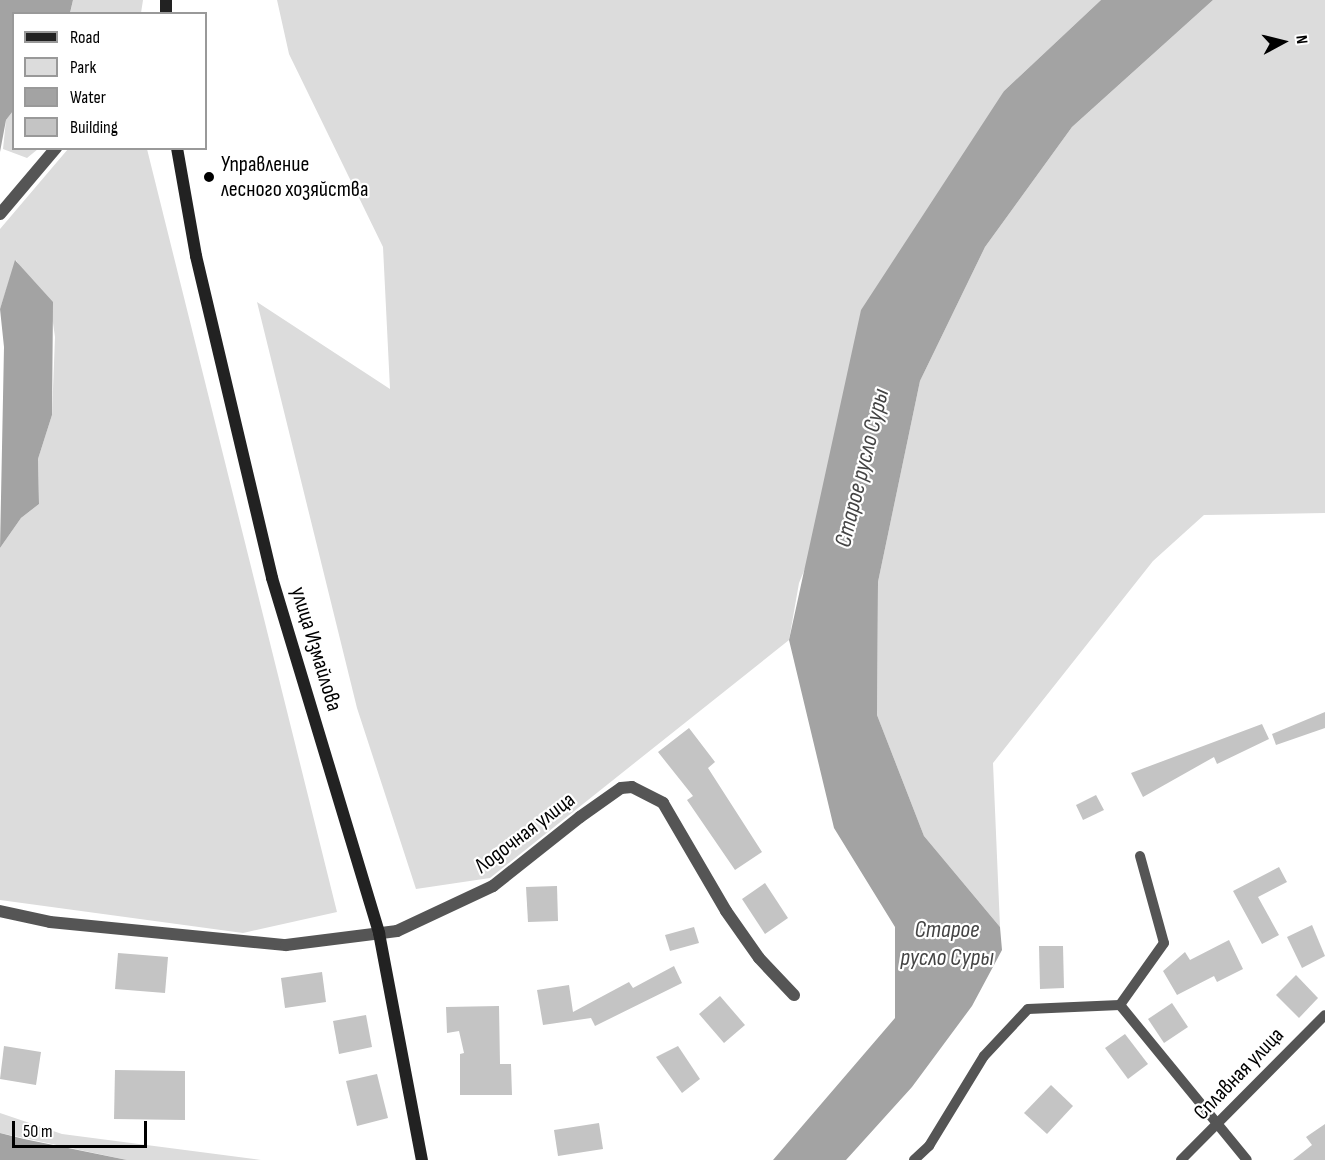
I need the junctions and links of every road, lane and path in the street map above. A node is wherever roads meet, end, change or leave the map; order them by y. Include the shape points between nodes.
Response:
1 (54, 150) edge
2 (177, 150) edge
3 (0, 214) edge
4 (1140, 856) dead end
5 (0, 911) edge
6 (379, 933) junction
7 (794, 995) dead end
8 (1120, 1005) junction
9 (1325, 1015) edge
10 (1216, 1127) junction
11 (422, 1160) edge
12 (914, 1160) edge
13 (1182, 1160) edge
14 (1247, 1160) edge

1 - 3 street
2 - 6 main road, улица Измайлова via 196,256 273,578
4 - 8 lane via 1164,943
5 - 6 street, Лодочная улица via 50,922 286,945
6 - 7 street, Лодочная улица via 409,927 493,886 621,788 632,787 663,803 726,911 759,958
6 - 11 main road, улица Измайлова
8 - 10 lane
8 - 12 lane via 1028,1010 984,1056 929,1146
9 - 10 lane, Сплавная улица
10 - 13 lane, Сплавная улица
10 - 14 lane

